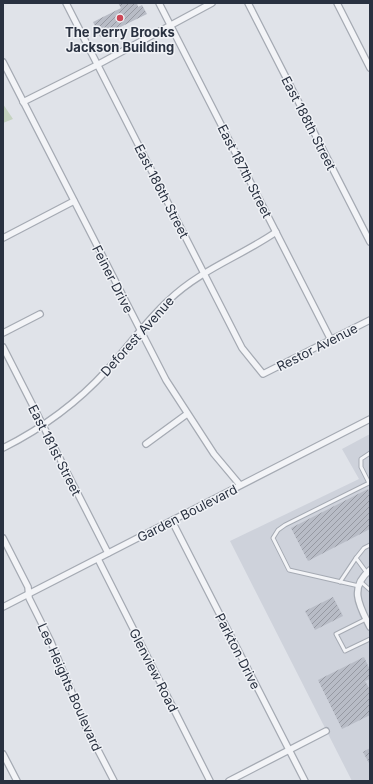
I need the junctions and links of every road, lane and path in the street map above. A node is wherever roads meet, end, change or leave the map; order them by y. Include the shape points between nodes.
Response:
1 (66, 3) edge
2 (159, 3) edge
3 (212, 3) edge
4 (248, 3) edge
5 (337, 3) edge
6 (171, 25) junction
7 (3, 62) edge
8 (97, 65) junction
9 (370, 68) edge
10 (23, 102) junction
11 (74, 201) junction
12 (276, 232) junction
13 (3, 238) edge
14 (370, 242) edge
15 (203, 273) junction
16 (40, 314) dead end
17 (370, 320) edge
18 (139, 330) junction
19 (3, 333) edge
20 (331, 340) junction
21 (3, 347) edge
22 (263, 374) joint
23 (187, 414) junction
24 (370, 419) edge
25 (42, 426) junction
26 (146, 444) dead end
27 (3, 448) edge
28 (370, 453) edge
29 (369, 484) edge
30 (240, 485) junction
31 (172, 521) junction
32 (3, 538) edge
33 (370, 545) edge
34 (108, 554) junction
35 (356, 558) junction
36 (98, 559) junction
37 (368, 572) edge
38 (340, 582) junction
39 (360, 584) junction
40 (370, 590) edge
41 (29, 593) junction
42 (3, 607) edge
43 (366, 619) junction
44 (370, 628) edge
45 (370, 639) edge
46 (326, 731) dead end
47 (289, 750) junction
48 (3, 754) edge
49 (17, 781) edge
50 (114, 781) edge
51 (210, 781) edge
52 (229, 781) edge
53 (304, 781) edge

1 - 8 street, East 186th Street
2 - 6 street, East 187th Street
3 - 6 street
4 - 14 street, East 188th Street
5 - 9 street
6 - 8 street
6 - 12 street, East 187th Street
7 - 10 street, Feiner Drive
8 - 10 street
8 - 15 street, East 186th Street
10 - 11 street, Feiner Drive
11 - 13 street
11 - 18 street, Feiner Drive
12 - 15 street, Deforest Avenue
12 - 20 street, East 187th Street
15 - 18 street, Deforest Avenue via 169,299
15 - 22 street, East 186th Street via 242,348
16 - 19 street
17 - 20 street, Restor Avenue
18 - 23 street, Feiner Drive
18 - 25 street, Deforest Avenue via 91,386
20 - 22 street, Restor Avenue
21 - 25 street, East 181st Street
23 - 26 street
23 - 30 street, Feiner Drive via 214,454
24 - 30 street, Garden Boulevard
25 - 27 street, Deforest Avenue
25 - 34 street, East 181st Street
28 - 29 lane via 361,459 361,467
29 - 38 lane via 285,525 273,538 289,570
30 - 31 street, Garden Boulevard
31 - 34 street, Garden Boulevard
31 - 47 street, Parkton Drive
32 - 41 street, Lee Heights Boulevard
33 - 35 lane
34 - 36 street, Garden Boulevard
35 - 37 lane
35 - 38 lane
36 - 41 street, Garden Boulevard
36 - 51 street, Glenview Road
37 - 39 street
38 - 39 lane
39 - 40 lane
39 - 43 street via 356,593
41 - 42 street, Garden Boulevard
41 - 50 street, Lee Heights Boulevard via 86,727
43 - 44 street
43 - 45 lane via 336,634 345,651
46 - 47 street
47 - 52 street
47 - 53 street, Parkton Drive
48 - 49 street

